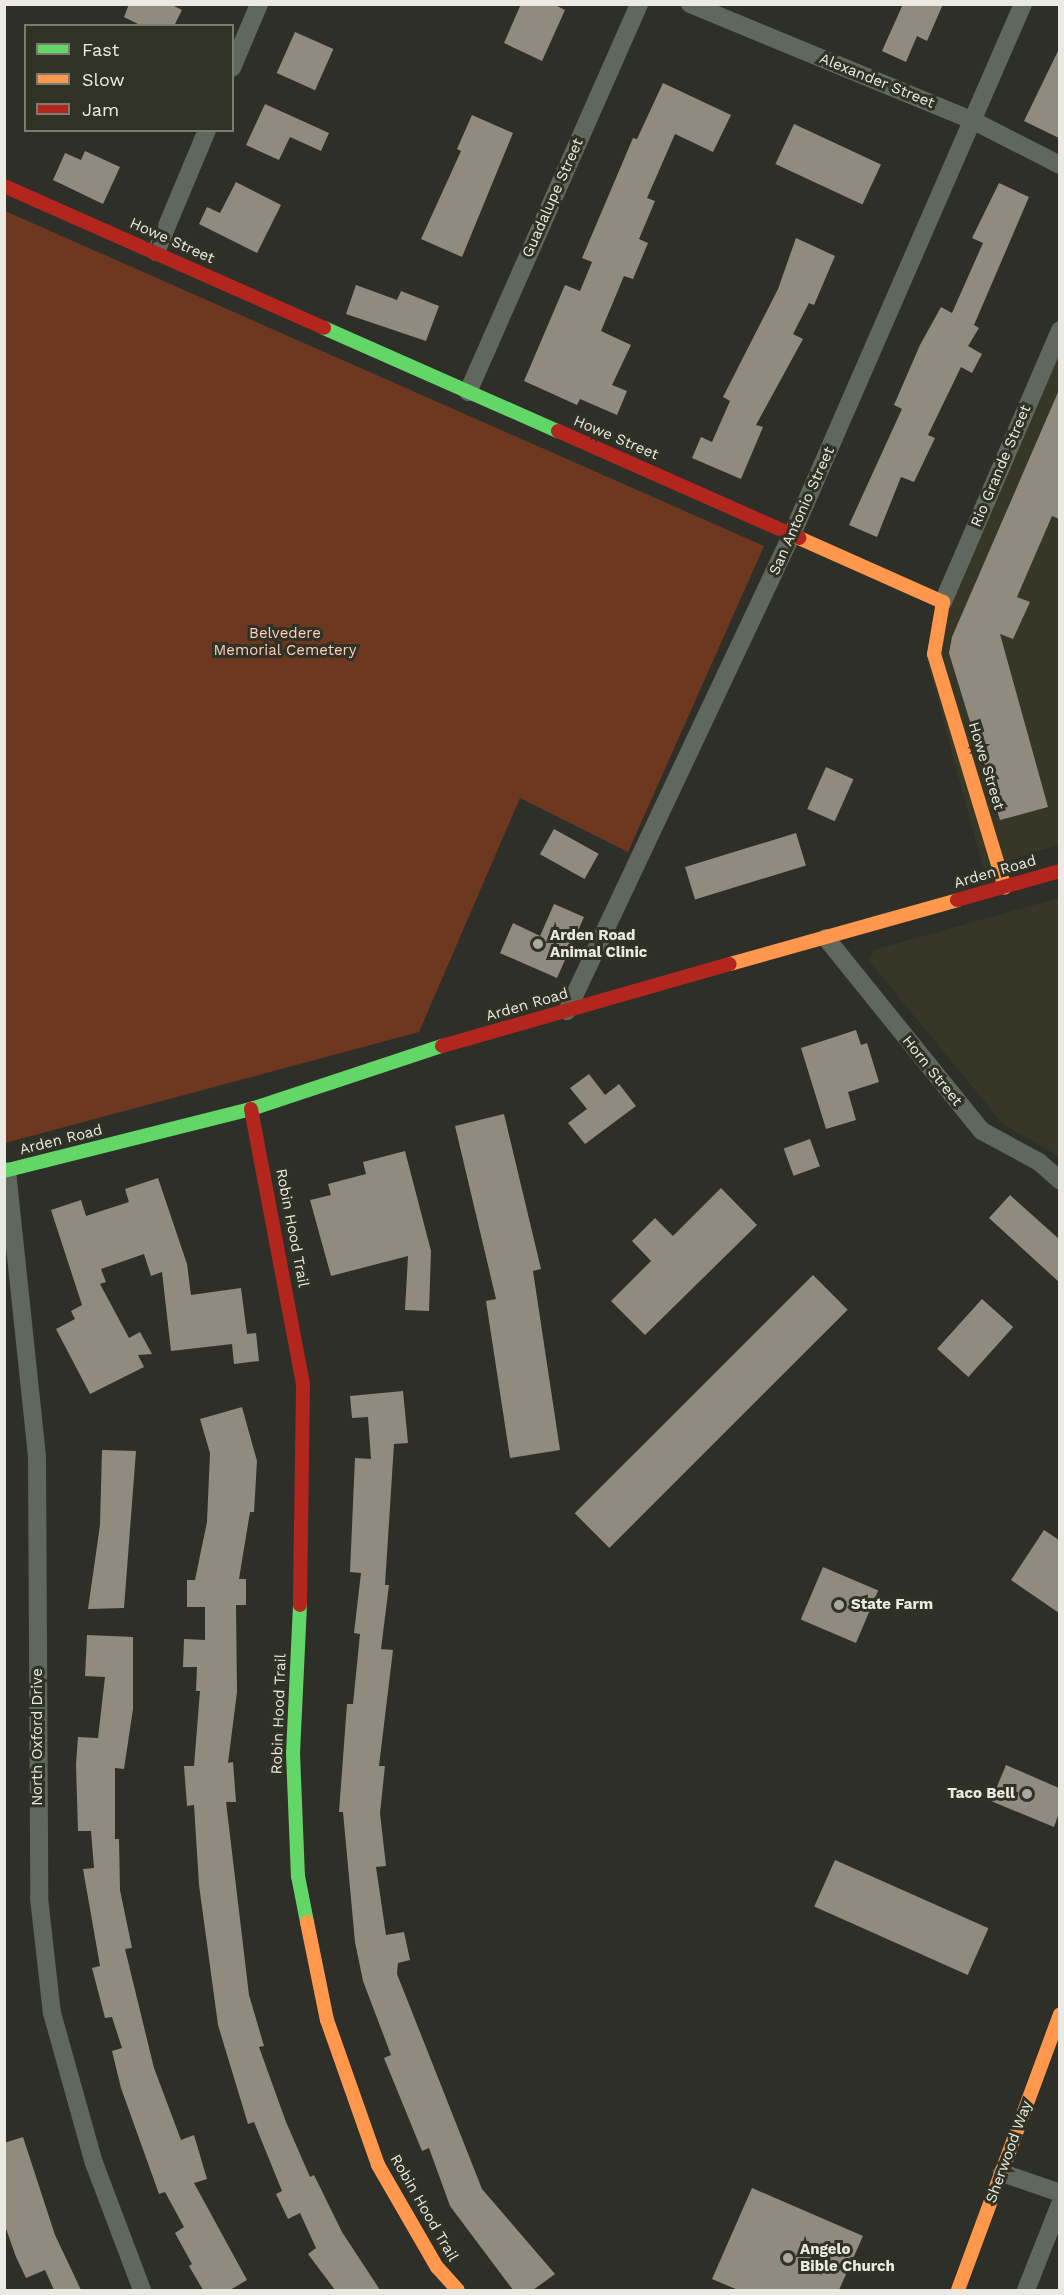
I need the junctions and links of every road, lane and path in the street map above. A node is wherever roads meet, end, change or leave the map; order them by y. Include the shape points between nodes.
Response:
1 (259, 4) edge
2 (639, 4) edge
3 (690, 4) edge
4 (1023, 4) edge
5 (234, 64) edge
6 (974, 121) junction
7 (206, 132) edge
8 (1059, 165) edge
9 (4, 186) edge
10 (156, 252) junction
11 (1059, 330) edge
12 (468, 392) junction
13 (793, 532) junction
14 (943, 602) junction
15 (1059, 871) edge
16 (1005, 886) junction
17 (826, 938) junction
18 (567, 1011) junction
19 (251, 1109) junction
20 (6, 1171) edge
21 (1059, 1179) edge
22 (1059, 2014) edge
23 (1002, 2173) junction
24 (1059, 2193) edge
25 (1059, 2204) edge
26 (142, 2290) edge
27 (458, 2290) edge
28 (958, 2290) edge
29 (1026, 2290) edge

1 - 5 street
2 - 12 street, Guadalupe Street
3 - 6 street, Alexander Street
4 - 6 street, San Antonio Street
6 - 8 street, Alexander Street
6 - 13 street, San Antonio Street
7 - 10 street
9 - 10 street, Howe Street
10 - 12 street, Howe Street
11 - 14 street, Rio Grande Street
12 - 13 street, Howe Street
13 - 14 street, Howe Street
13 - 18 street, San Antonio Street
14 - 16 street, Howe Street via 934,654
15 - 16 street, Arden Road
16 - 17 street, Arden Road
17 - 18 street, Arden Road
17 - 21 street, Horn Street via 982,1131 1039,1162
18 - 19 street, Arden Road
19 - 20 street, Arden Road
19 - 27 street, Robin Hood Trail via 303,1385 305,1502 293,1754 298,1876 327,2020 378,2165 438,2267
20 - 26 street, North Oxford Drive via 37,1457 39,1898 52,2013 94,2163
22 - 23 street, Sherwood Way
23 - 24 street
23 - 28 street, Sherwood Way
25 - 29 street

